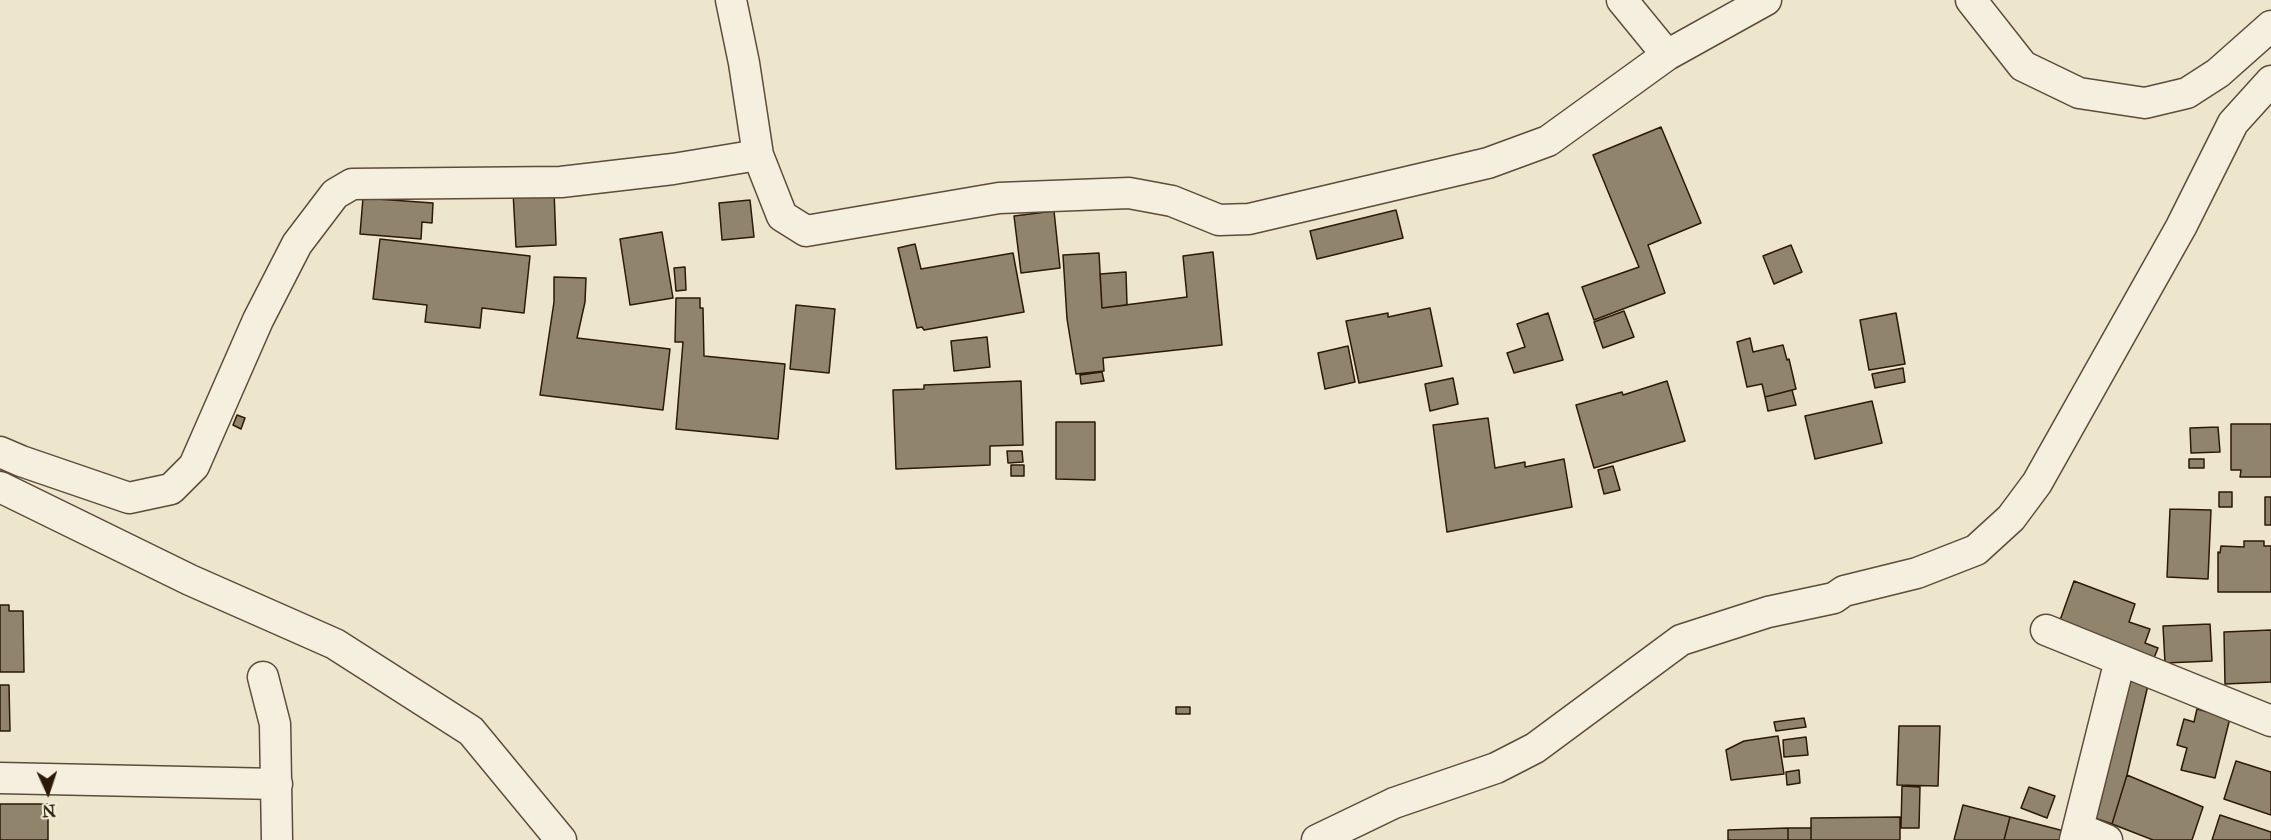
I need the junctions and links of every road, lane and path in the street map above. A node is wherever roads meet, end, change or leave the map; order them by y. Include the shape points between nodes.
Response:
1 (731, 0) edge
2 (1622, 0) edge
3 (1766, 0) edge
4 (1971, 0) edge
5 (2271, 26) edge
6 (1667, 55) junction
7 (2271, 81) edge
8 (758, 155) junction
9 (0, 452) edge
10 (0, 487) edge
11 (2046, 630) dead end
12 (2120, 660) junction
13 (263, 677) dead end
14 (2271, 721) edge
15 (0, 778) edge
16 (277, 784) junction
17 (2077, 834) edge
18 (277, 840) edge
19 (561, 840) edge
20 (1317, 840) edge
21 (2107, 840) edge

1 - 8 street
2 - 6 street
3 - 6 street
4 - 5 street via 2023,66 2079,93 2145,103 2187,93 2218,73
6 - 8 street via 1548,141 1488,163 1249,219 1219,220 1172,201 1130,193 999,198 806,231 782,216
7 - 20 street via 2233,123 2181,227 2037,483 2012,518 1976,550 1917,573 1844,591 1834,598 1768,612 1681,640 1535,748 1496,768 1394,803
8 - 9 street via 561,182 352,184 335,194 297,244 258,320 194,466 171,489 129,498
10 - 19 street via 190,580 335,644 471,730
11 - 12 street
12 - 14 street
12 - 17 street
13 - 16 street via 275,724
15 - 16 street
16 - 18 street
17 - 21 street

